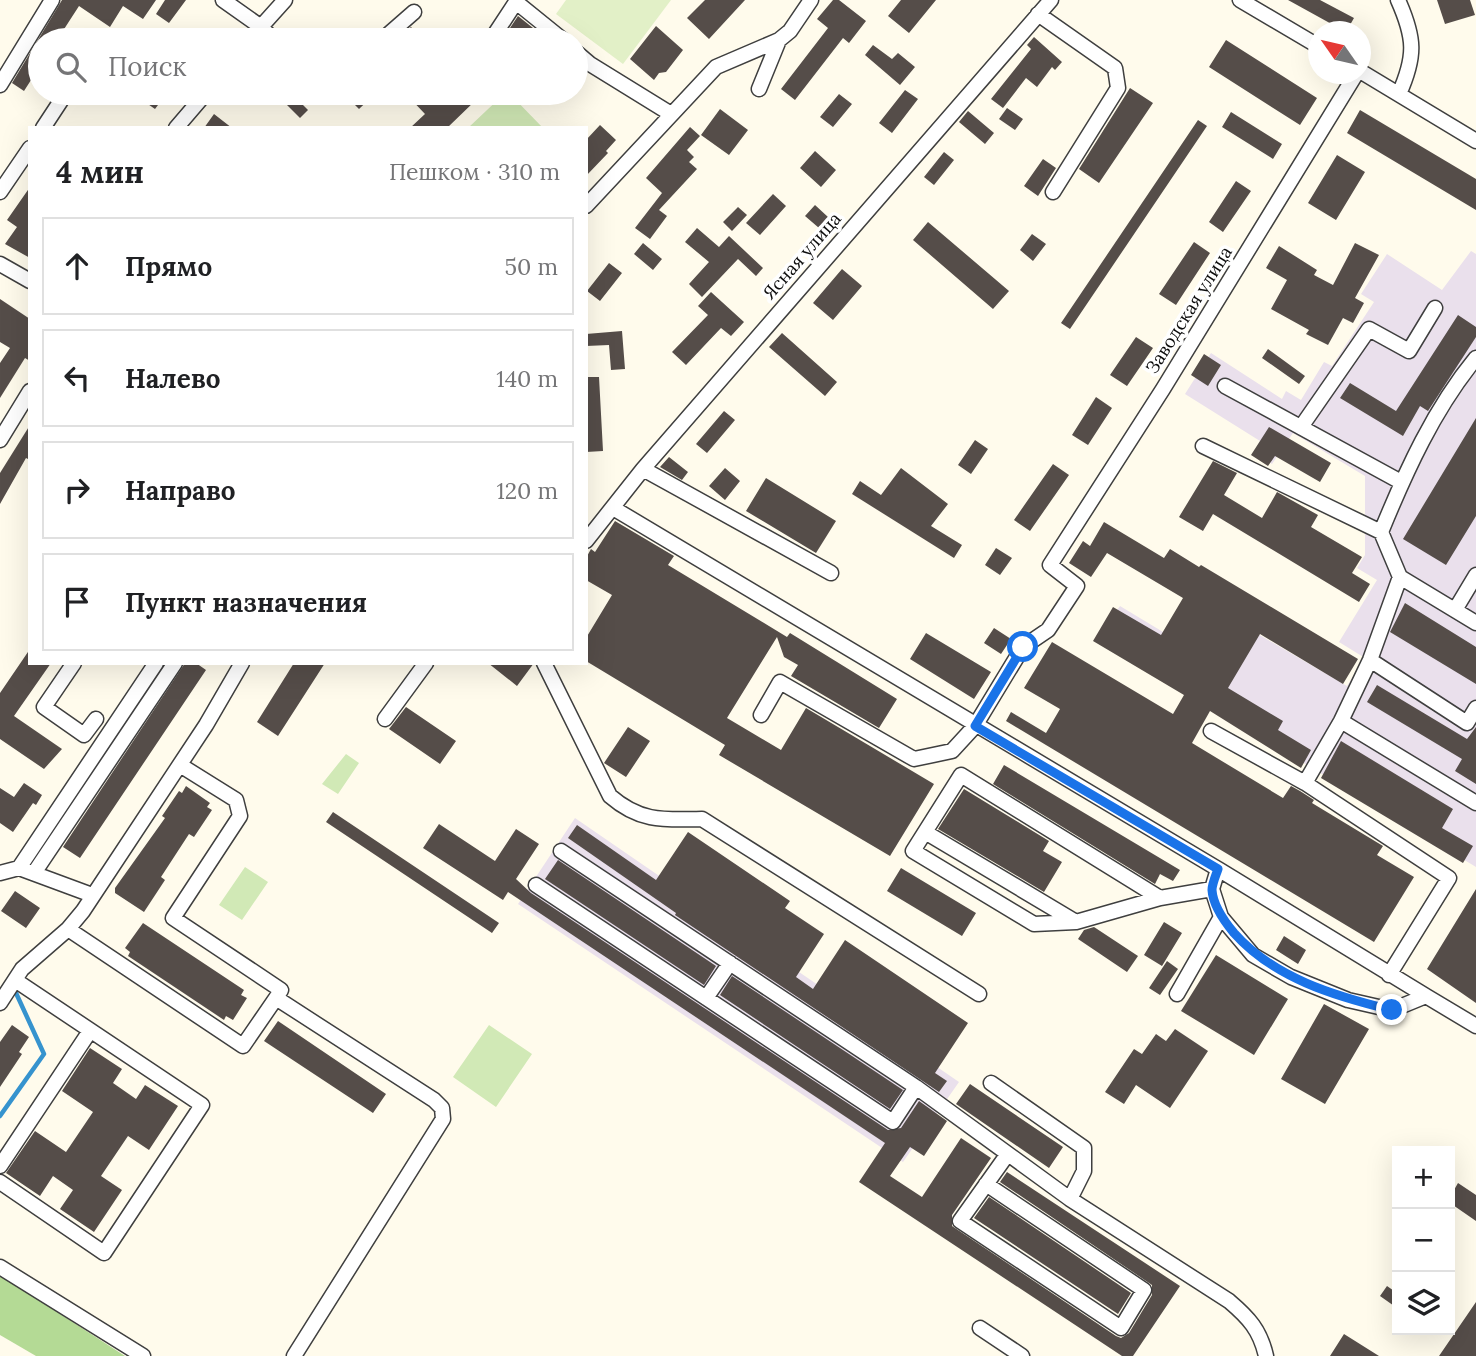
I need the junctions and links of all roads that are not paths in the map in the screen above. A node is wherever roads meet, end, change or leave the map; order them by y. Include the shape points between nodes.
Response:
1 (52, 0) edge
2 (223, 0) edge
3 (285, 0) edge
4 (811, 0) edge
5 (1051, 0) edge
6 (1240, 0) edge
7 (1398, 0) edge
8 (414, 12) dead end
9 (1038, 14) junction
10 (261, 27) joint
11 (35, 28) edge
12 (396, 28) edge
13 (499, 28) edge
14 (548, 28) edge
15 (28, 39) edge
16 (779, 40) junction
17 (1308, 40) edge
18 (588, 67) edge
19 (1371, 79) edge
20 (1351, 84) edge
21 (0, 85) edge
22 (760, 89) dead end
23 (1399, 94) junction
24 (58, 105) edge
25 (196, 105) edge
26 (671, 114) junction
27 (44, 126) edge
28 (180, 126) edge
29 (1476, 141) edge
30 (28, 151) edge
31 (1053, 191) dead end
32 (0, 192) edge
33 (588, 204) edge
34 (0, 264) edge
35 (28, 280) edge
36 (1435, 307) dead end
37 (1476, 358) edge
38 (1225, 386) dead end
39 (28, 394) edge
40 (1301, 427) junction
41 (0, 439) edge
42 (1203, 446) dead end
43 (643, 469) junction
44 (1401, 482) junction
45 (613, 508) junction
46 (1381, 532) junction
47 (588, 539) edge
48 (831, 573) dead end
49 (1476, 575) edge
50 (1400, 577) junction
51 (1455, 610) junction
52 (1476, 623) edge
53 (1370, 660) junction
54 (73, 665) edge
55 (155, 665) edge
56 (174, 665) edge
57 (241, 665) edge
58 (425, 665) edge
59 (545, 665) edge
60 (1476, 708) edge
61 (761, 715) dead end
62 (96, 719) dead end
63 (385, 719) dead end
64 (1341, 721) junction
65 (975, 726) junction
66 (1211, 731) dead end
67 (180, 765) junction
68 (1305, 783) junction
69 (1476, 803) edge
70 (925, 832) junction
71 (561, 851) dead end
72 (19, 869) junction
73 (1218, 869) junction
74 (0, 873) edge
75 (34, 873) junction
76 (536, 885) dead end
77 (1212, 889) junction
78 (92, 895) junction
79 (1160, 898) junction
80 (1221, 917) junction
81 (1076, 922) junction
82 (68, 929) junction
83 (730, 963) junction
84 (1389, 975) junction
85 (15, 980) junction
86 (1177, 994) dead end
87 (979, 995) dead end
88 (1426, 996) junction
89 (276, 998) junction
90 (706, 998) junction
91 (0, 1003) edge
92 (1476, 1026) edge
93 (90, 1031) junction
94 (991, 1083) dead end
95 (916, 1087) junction
96 (1007, 1155) junction
97 (0, 1166) edge
98 (0, 1182) edge
99 (986, 1184) junction
100 (1070, 1199) junction
101 (0, 1267) edge
102 (980, 1328) dead end
103 (143, 1356) edge
104 (294, 1356) edge
105 (1022, 1356) edge
106 (1266, 1356) edge

1 - 11 street
2 - 10 street
3 - 10 street
4 - 16 street
5 - 9 street, Ясная улица
6 - 17 street
7 - 23 street via 1411,29 1412,66
8 - 12 street
9 - 31 street via 1115,68 1118,88
9 - 43 street, Ясная улица
13 - 14 street via 516,2
15 - 21 street
16 - 22 street
16 - 26 street via 716,67
18 - 26 street
19 - 23 street
20 - 65 street, Заводская улица via 1050,565 1077,586 1048,630 1023,647
23 - 29 street
24 - 27 street
25 - 28 street
26 - 33 street
30 - 32 street
34 - 35 street
36 - 40 street via 1409,351 1369,329
37 - 44 street via 1454,385
38 - 40 street
39 - 41 street
40 - 44 street
42 - 46 street
43 - 45 street, Ясная улица
43 - 48 street
44 - 46 street
45 - 47 street, Ясная улица
45 - 65 street
46 - 50 street
49 - 51 street
50 - 51 street
50 - 53 street
51 - 52 street
53 - 60 street via 1467,723
53 - 64 street
54 - 62 street via 44,708 84,735
55 - 72 street
56 - 75 street
57 - 67 street
58 - 63 street
59 - 87 street via 610,796 629,812 661,820 702,819
61 - 65 street via 780,682 914,759 952,751
64 - 68 street
64 - 69 street
65 - 73 street
66 - 68 street
67 - 78 street
67 - 89 street via 236,800 240,816 173,918 281,990
68 - 84 street via 1449,878
70 - 79 street via 961,775
70 - 81 street
70 - 81 street via 913,851 1034,924
71 - 83 street
72 - 74 street
72 - 75 street
73 - 77 street
73 - 84 street
75 - 78 street
76 - 90 street
77 - 79 street
77 - 80 street
78 - 82 street
79 - 81 street
80 - 86 street
80 - 88 street via 1253,955 1291,977 1348,1000 1392,1010
82 - 85 street
82 - 89 street via 243,1046
83 - 90 street
83 - 95 street
84 - 88 street
85 - 91 street
85 - 93 street
88 - 92 street
89 - 104 street via 434,1100 443,1113
90 - 95 street via 893,1122
93 - 97 street
93 - 98 street via 202,1105 104,1254
94 - 100 street via 1084,1148 1084,1171
95 - 96 street
96 - 99 street
96 - 100 street
99 - 99 street via 1144,1290 1121,1328 960,1221
100 - 106 street via 1229,1301 1252,1321
101 - 103 street
102 - 105 street

